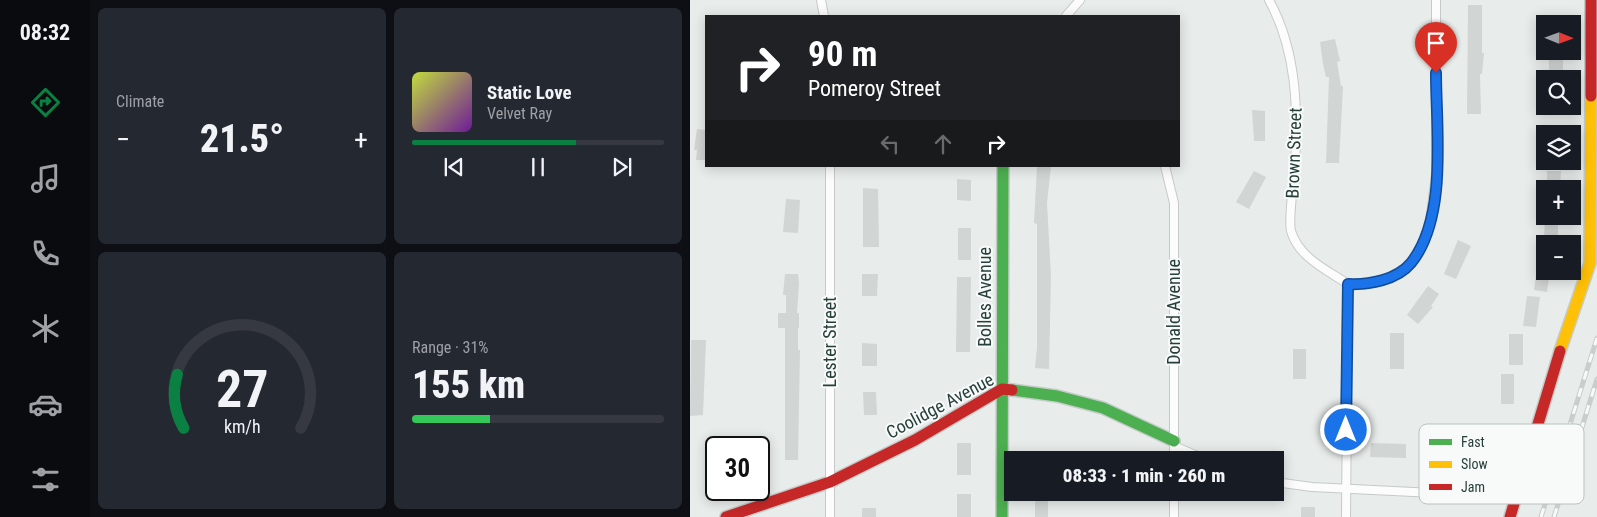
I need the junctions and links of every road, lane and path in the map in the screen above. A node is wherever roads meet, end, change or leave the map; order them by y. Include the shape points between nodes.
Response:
1 (821, 0) edge
2 (1080, 0) edge
3 (1269, 0) edge
4 (1436, 0) edge
5 (1591, 0) edge
6 (824, 15) edge
7 (1067, 15) edge
8 (830, 167) edge
9 (1003, 167) edge
10 (1165, 167) edge
11 (1348, 284) junction
12 (1002, 389) junction
13 (1538, 424) edge
14 (1174, 444) junction
15 (1174, 451) edge
16 (1188, 451) edge
17 (830, 482) junction
18 (1284, 483) edge
19 (1346, 489) junction
20 (1419, 492) edge
21 (1174, 501) edge
22 (1513, 504) edge
23 (726, 517) edge
24 (830, 517) edge
25 (1002, 517) edge
26 (1174, 517) edge
27 (1346, 517) edge
28 (1510, 517) edge

1 - 6 street
2 - 7 street
3 - 11 street, Brown Street via 1285,35 1294,75 1295,167 1291,230 1308,257
4 - 11 street via 1436,175 1429,230 1410,265 1384,280
5 - 13 street via 1590,263
8 - 17 street, Lester Street
9 - 12 street, Bolles Avenue
10 - 14 street, Donald Avenue via 1174,203
11 - 19 street
12 - 14 street, Coolidge Avenue via 1057,396 1103,408
12 - 17 street, Coolidge Avenue via 915,440
12 - 25 street, Bolles Avenue
14 - 15 street, Donald Avenue
14 - 16 street, Coolidge Avenue
17 - 23 street, Coolidge Avenue
17 - 24 street, Lester Street
18 - 19 street
19 - 20 street
19 - 27 street
21 - 26 street
22 - 28 street

